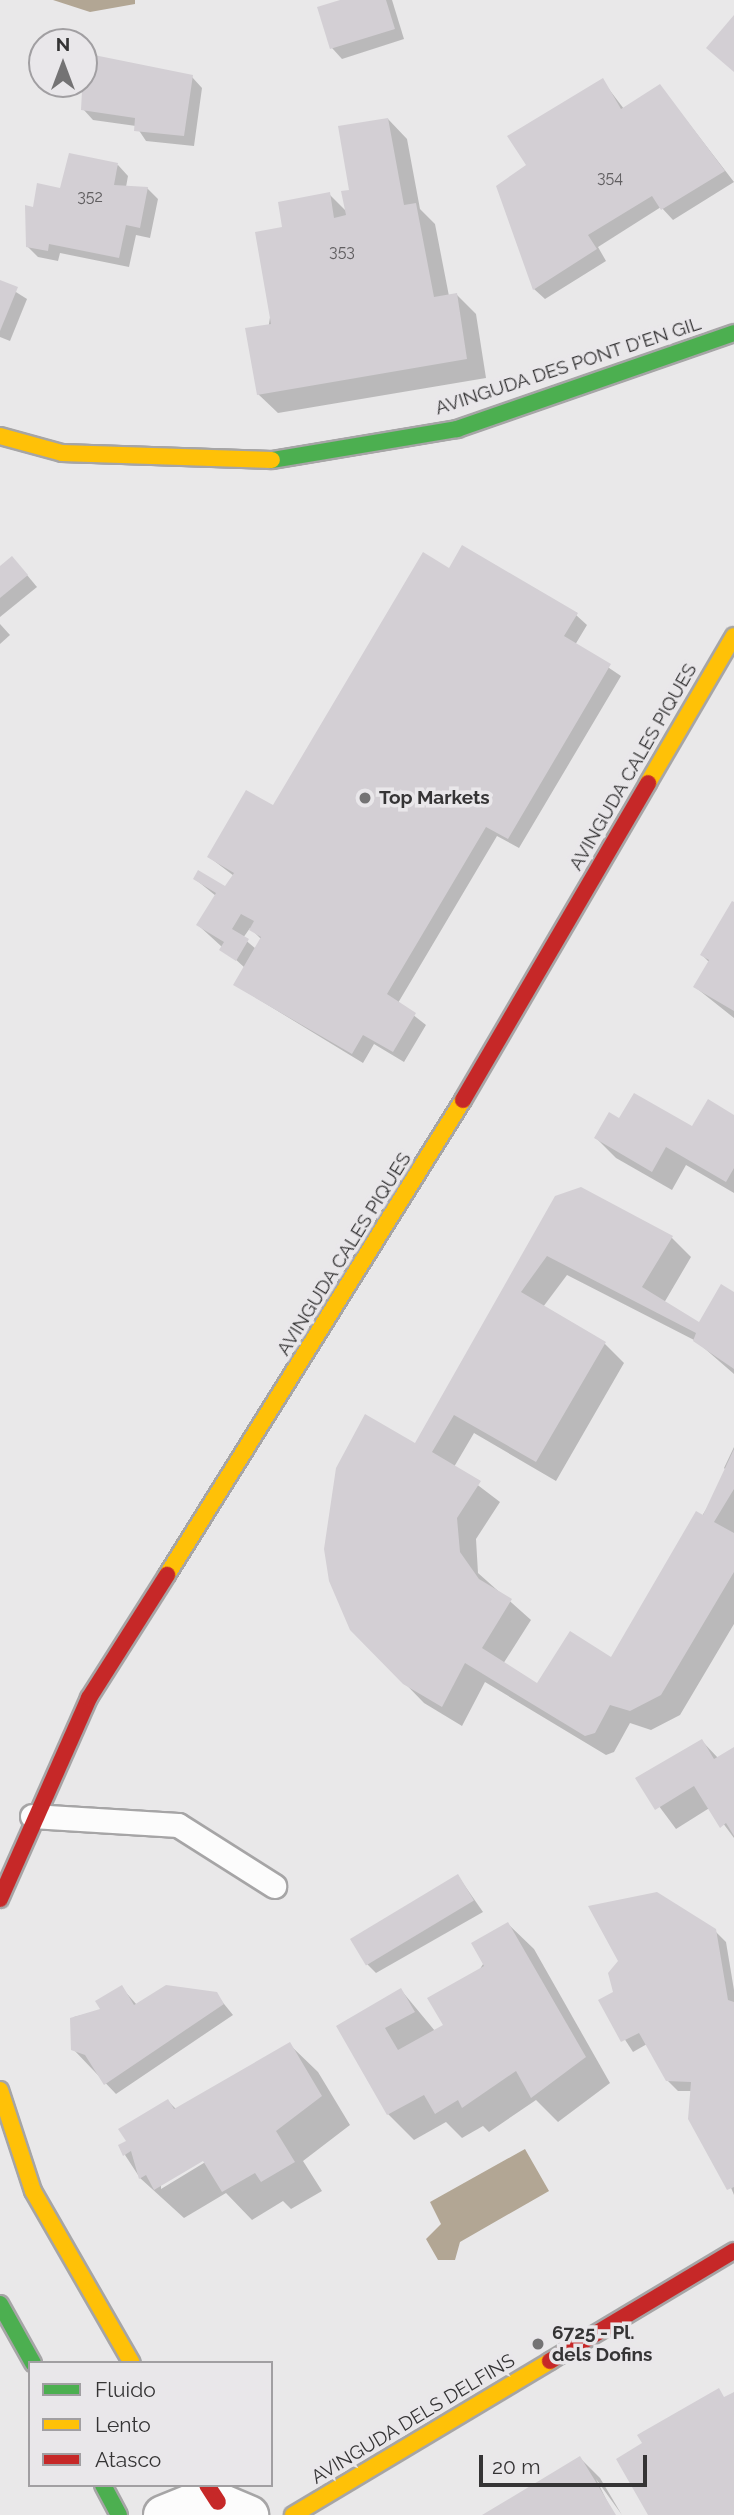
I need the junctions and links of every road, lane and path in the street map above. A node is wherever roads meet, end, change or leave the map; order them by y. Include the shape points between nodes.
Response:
1 (734, 332) edge
2 (0, 436) edge
3 (734, 636) edge
4 (32, 1816) junction
5 (274, 1886) dead end
6 (0, 1899) edge
7 (0, 2090) edge
8 (734, 2251) edge
9 (0, 2304) edge
10 (32, 2361) edge
11 (131, 2361) edge
12 (104, 2487) edge
13 (224, 2501) edge
14 (119, 2515) edge
15 (163, 2515) edge
16 (293, 2515) edge

1 - 2 street, AVINGUDA DES PONT D'EN GIL via 457,429 267,461 62,453
3 - 4 street, AVINGUDA CALES PIQUES via 418,1177 89,1698
4 - 5 lane via 178,1825
4 - 6 street, AVINGUDA CALES PIQUES
7 - 11 street via 33,2191
8 - 16 street, AVINGUDA DELS DELFINS
9 - 10 street
12 - 14 street
13 - 15 street via 192,2503

